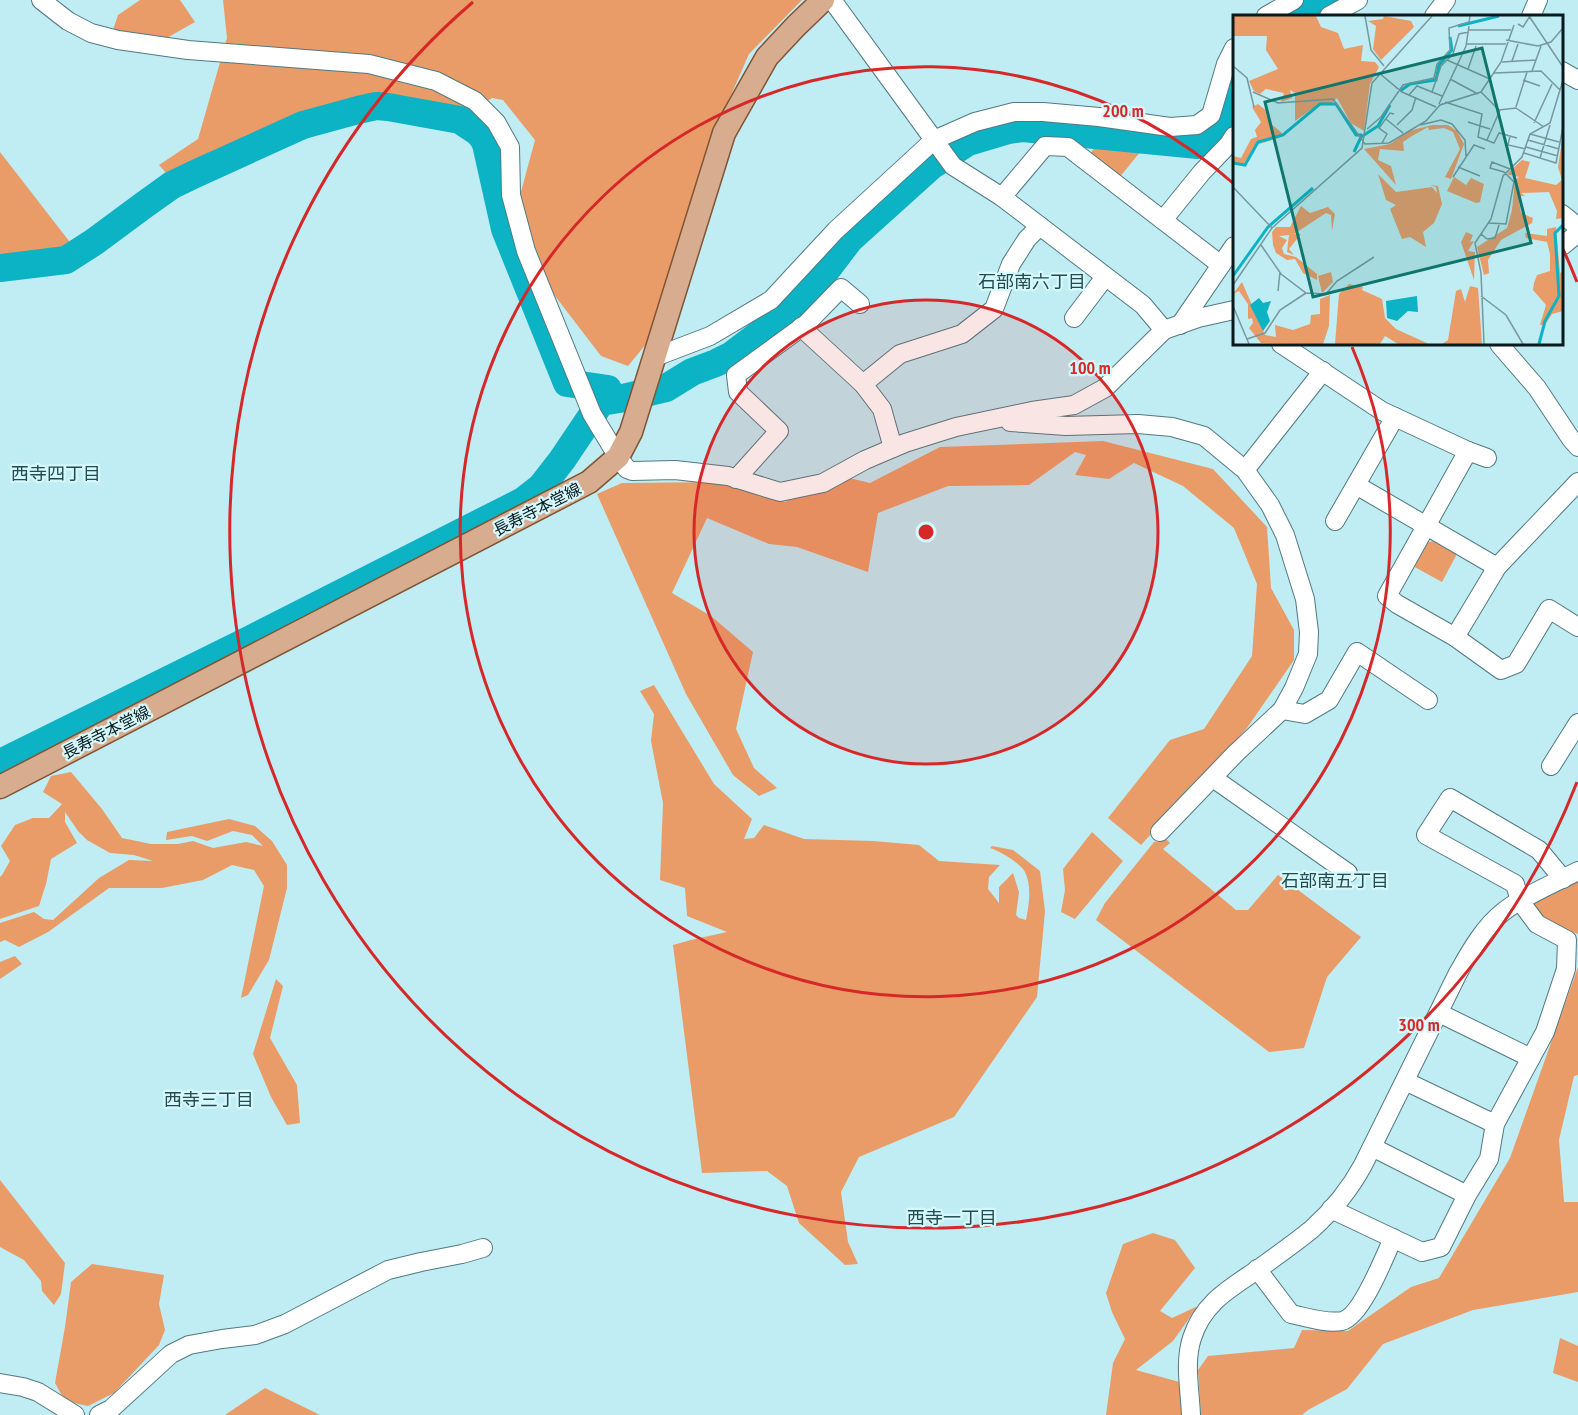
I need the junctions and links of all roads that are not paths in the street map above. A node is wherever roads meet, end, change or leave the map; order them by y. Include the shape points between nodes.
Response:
1 (41, 0) edge
2 (823, 0) edge
3 (832, 0) edge
4 (1294, 0) edge
5 (1358, 0) edge
6 (1446, 0) edge
7 (1538, 0) edge
8 (1268, 15) edge
9 (1331, 15) edge
10 (1435, 15) edge
11 (1531, 15) edge
12 (1233, 50) edge
13 (1563, 71) edge
14 (1578, 80) edge
15 (1233, 138) edge
16 (934, 140) junction
17 (1002, 197) junction
18 (1563, 215) edge
19 (1162, 220) junction
20 (1040, 226) junction
21 (1578, 226) edge
22 (1578, 233) edge
23 (1563, 245) edge
24 (1233, 247) edge
25 (1221, 265) junction
26 (1106, 277) junction
27 (860, 304) dead end
28 (1233, 311) edge
29 (1074, 318) dead end
30 (801, 327) junction
31 (1172, 327) junction
32 (1283, 345) edge
33 (1500, 345) edge
34 (655, 357) junction
35 (1323, 371) junction
36 (862, 384) junction
37 (1395, 417) junction
38 (987, 420) junction
39 (1578, 447) edge
40 (893, 448) junction
41 (1468, 451) junction
42 (618, 457) junction
43 (1487, 458) dead end
44 (1245, 470) junction
45 (736, 479) junction
46 (1578, 482) edge
47 (1356, 485) junction
48 (1335, 521) dead end
49 (1427, 525) junction
50 (1497, 567) junction
51 (1578, 627) edge
52 (1455, 637) junction
53 (1428, 700) dead end
54 (1282, 710) junction
55 (1578, 723) edge
56 (1551, 766) dead end
57 (1213, 778) junction
58 (0, 787) edge
59 (1160, 832) dead end
60 (1348, 873) dead end
61 (1570, 875) edge
62 (1520, 901) junction
63 (1439, 1013) junction
64 (1531, 1058) junction
65 (1405, 1081) junction
66 (1495, 1124) junction
67 (1372, 1147) junction
68 (1467, 1195) junction
69 (1331, 1209) junction
70 (1393, 1238) junction
71 (483, 1248) dead end
72 (1257, 1269) junction
73 (0, 1383) edge
74 (75, 1415) edge
75 (99, 1415) edge
76 (1191, 1415) edge

1 - 42 street via 91,33 118,40 188,50 369,64 436,81 475,101 496,122 510,147 511,195 520,234 583,391
2 - 34 main road, 長寿寺本堂線 via 767,57 724,134
3 - 16 street
4 - 8 street
5 - 9 street
6 - 10 street
7 - 11 street
12 - 16 street via 1211,115 1197,125 1170,127 1099,117 1014,112 975,122
13 - 14 street
15 - 19 street
16 - 17 street via 953,166
16 - 34 street via 836,230 771,300 710,336
17 - 19 street via 1045,146 1068,147
17 - 20 street
18 - 21 street
19 - 25 street
20 - 26 street
20 - 36 street via 1027,238 1011,264 994,309 962,334 900,354
22 - 23 street
24 - 25 street
25 - 31 street
26 - 29 street
26 - 31 street
27 - 30 street via 842,288
28 - 31 street
30 - 36 street
30 - 45 street via 736,375 738,392 779,431
31 - 38 street via 1105,388 1074,405
32 - 35 street
33 - 39 street via 1537,388
34 - 42 main road, 長寿寺本堂線 via 631,432
35 - 37 street
35 - 44 street
36 - 40 street via 882,408
37 - 41 street
37 - 47 street
38 - 40 street
38 - 44 street via 1066,426 1172,427 1204,436
40 - 45 street via 823,483 780,492
41 - 43 street
41 - 49 street
42 - 45 street via 627,469 637,471 675,470
42 - 58 main road, 長寿寺本堂線 via 589,482
44 - 54 street via 1285,535 1305,599 1308,654
46 - 50 street
47 - 48 street
47 - 49 street
49 - 50 street
49 - 52 street via 1387,596
50 - 52 street
51 - 52 street via 1549,609 1516,664 1501,670
53 - 54 street via 1357,652 1329,700 1305,714
54 - 57 street
55 - 56 street
57 - 59 street
57 - 60 street
61 - 62 street
61 - 62 street via 1539,850 1450,798 1426,835 1515,884
62 - 63 street via 1503,912 1472,948
62 - 64 street via 1537,924 1567,940 1566,969 1545,1032
63 - 64 street
63 - 65 street
64 - 66 street
65 - 66 street
65 - 67 street
66 - 68 street via 1488,1159
67 - 68 street
67 - 69 street via 1351,1187
68 - 70 street via 1441,1247 1422,1252
69 - 70 street
69 - 72 street via 1312,1229
70 - 72 street via 1361,1305 1345,1321 1291,1314
71 - 75 street via 388,1270 285,1324 255,1335 189,1346 171,1354 111,1409
72 - 76 street via 1224,1292 1199,1320 1188,1353
73 - 74 street via 38,1392

